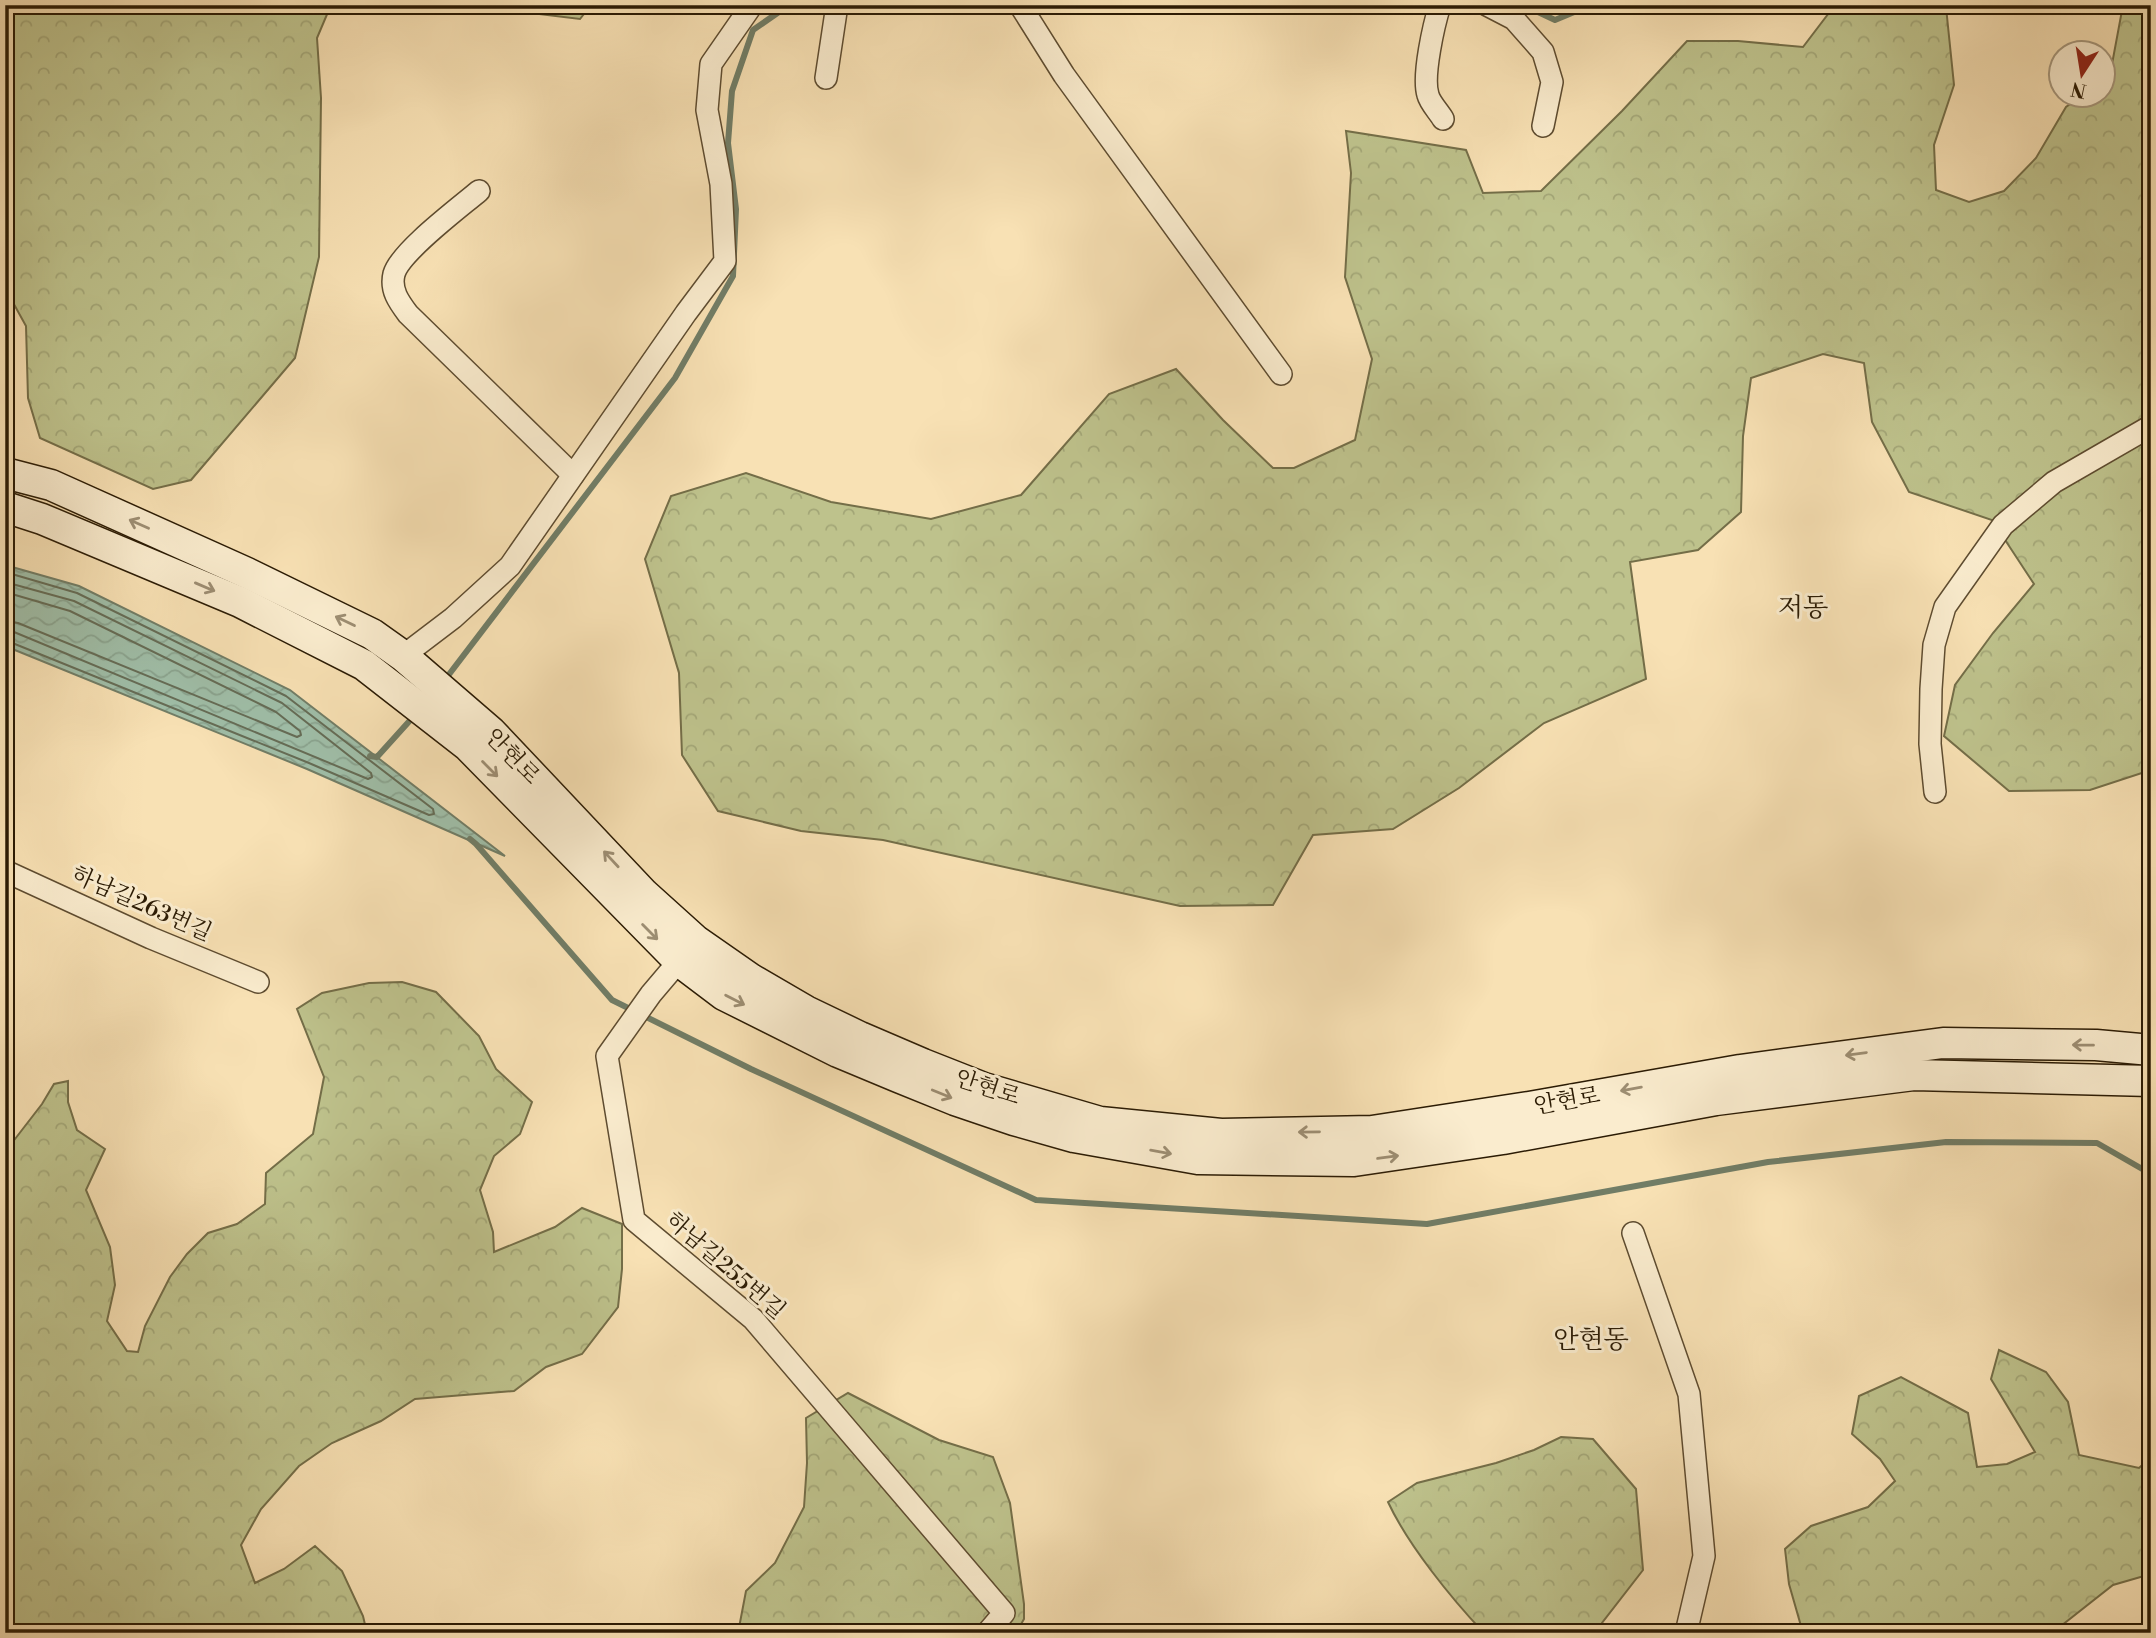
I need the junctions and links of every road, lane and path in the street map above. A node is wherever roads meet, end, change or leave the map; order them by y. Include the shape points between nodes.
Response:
1 (752, 5) edge
2 (836, 5) edge
3 (1020, 5) edge
4 (1440, 5) edge
5 (1487, 5) edge
6 (826, 78) dead end
7 (1443, 119) dead end
8 (1543, 126) dead end
9 (479, 191) dead end
10 (1281, 374) dead end
11 (2151, 426) edge
12 (5, 473) edge
13 (573, 475) junction
14 (5, 508) edge
15 (413, 664) junction
16 (382, 680) junction
17 (449, 713) junction
18 (1935, 792) dead end
19 (5, 871) edge
20 (687, 951) junction
21 (258, 982) dead end
22 (2151, 1050) edge
23 (2151, 1081) edge
24 (1633, 1233) dead end
25 (987, 1633) edge
26 (1686, 1633) edge

1 - 13 street via 712,64 707,110 721,184 725,261
2 - 6 street
3 - 10 street via 1064,75
4 - 7 street via 1433,29 1428,95
5 - 8 street via 1514,19 1542,52 1552,82
9 - 13 street via 402,257 394,275 394,295
11 - 18 street via 2054,482 2003,525 1945,607 1934,645 1931,689
15 -> 12 street, 안현로 via 372,634 247,573 51,485
13 - 15 street via 510,566 453,618
14 -> 16 street, 안현로 via 42,519 240,602 364,665
15 - 16 street
15 - 17 street, 안현로
16 - 17 street, 안현로 via 408,699
17 - 20 street, 안현로 via 467,747
19 - 21 street, 하남길263번길
22 -> 20 street, 안현로 via 1943,1043 1740,1070 1372,1131 1222,1134 1100,1122 984,1088 898,1054
20 -> 23 street, 안현로 via 724,995 955,1100 1073,1137 1198,1158 1354,1161 1716,1100 1914,1075
20 - 25 street, 하남길255번길 via 607,1056 634,1220 753,1319 1004,1613
24 - 26 street via 1689,1394 1704,1556

